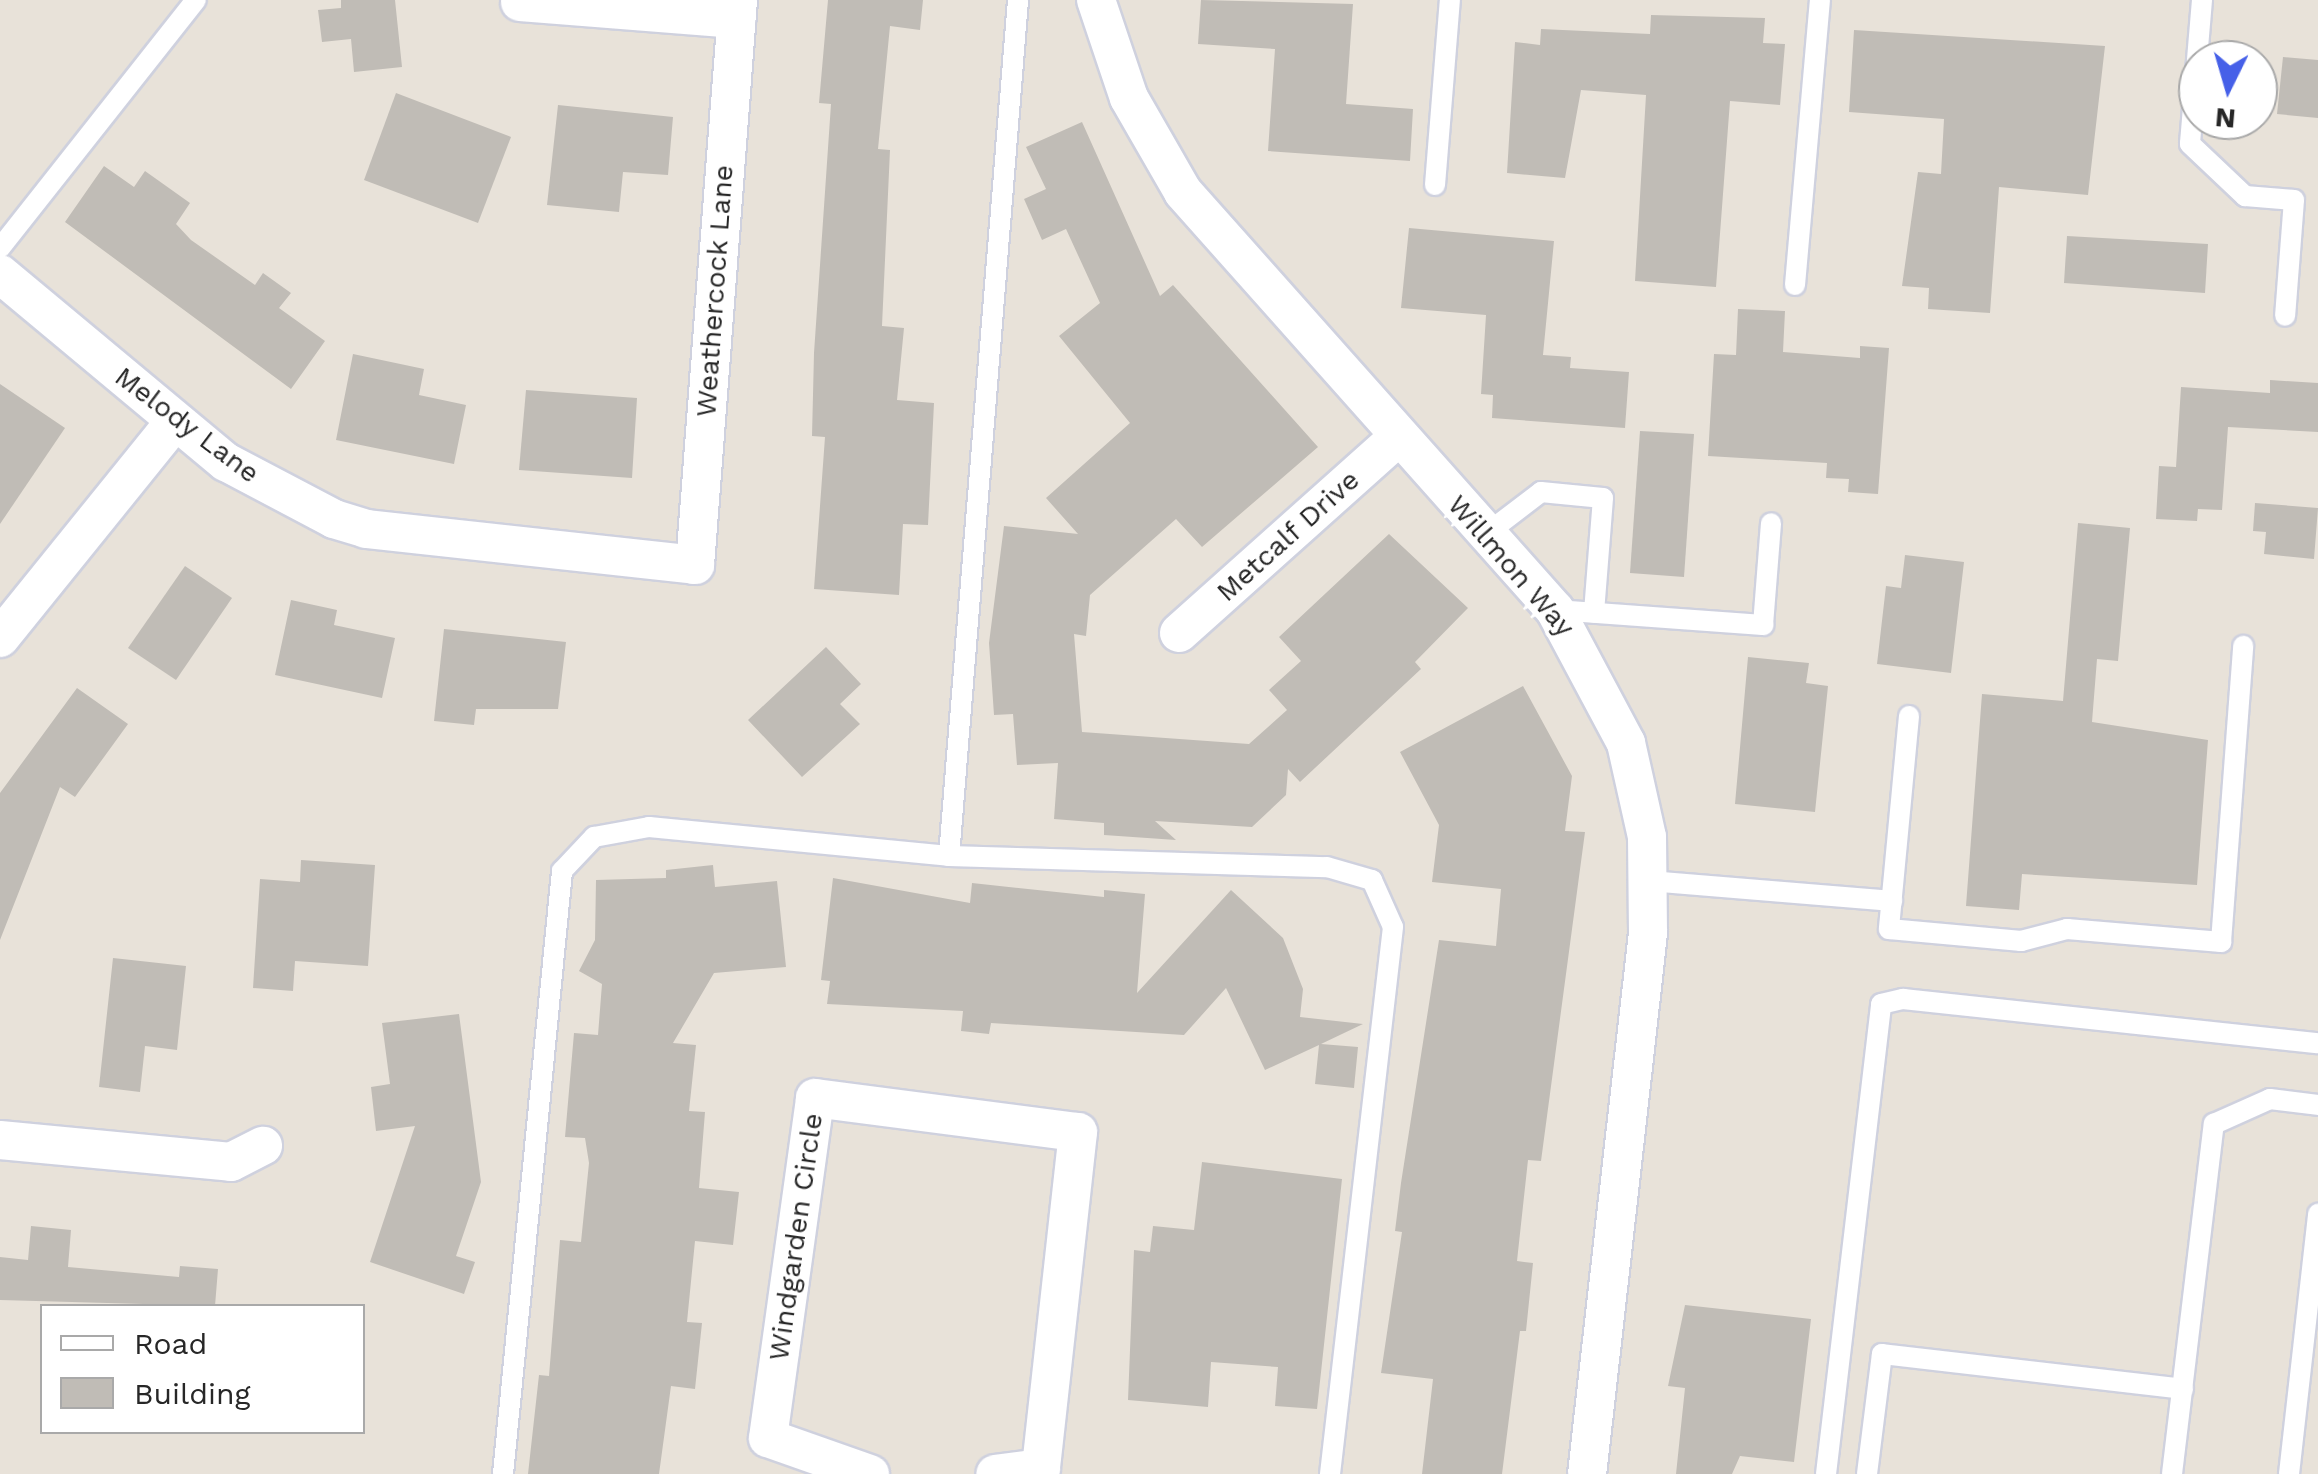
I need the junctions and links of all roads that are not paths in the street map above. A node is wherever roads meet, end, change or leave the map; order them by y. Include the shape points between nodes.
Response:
1 (196, 0) edge
2 (1018, 0) edge
3 (1096, 0) edge
4 (1450, 0) edge
5 (1820, 0) edge
6 (2202, 0) edge
7 (520, 2) edge
8 (737, 9) edge
9 (1435, 185) dead end
10 (0, 248) edge
11 (0, 274) edge
12 (1795, 285) dead end
13 (2285, 316) dead end
14 (175, 421) junction
15 (1397, 438) junction
16 (1771, 523) dead end
17 (1486, 534) junction
18 (695, 564) joint
19 (1555, 610) junction
20 (1594, 613) junction
21 (1179, 633) dead end
22 (0, 638) edge
23 (2243, 646) dead end
24 (1909, 716) dead end
25 (949, 856) junction
26 (1650, 881) junction
27 (1892, 901) junction
28 (2318, 1043) edge
29 (2318, 1105) edge
30 (0, 1140) edge
31 (263, 1146) dead end
32 (2318, 1214) edge
33 (2183, 1389) junction
34 (504, 1474) edge
35 (870, 1474) edge
36 (994, 1474) edge
37 (1330, 1474) edge
38 (1586, 1474) edge
39 (1826, 1474) edge
40 (1867, 1474) edge
41 (2172, 1474) edge
42 (2289, 1474) edge

1 - 10 lane
2 - 25 lane
3 - 15 street, Willmon Way via 1129,98 1183,192
4 - 9 lane
5 - 12 lane
6 - 13 lane via 2190,144 2245,196 2294,200
7 - 8 street, Weathercock Lane
8 - 18 street, Weathercock Lane
11 - 14 street, Melody Lane
14 - 18 street, Melody Lane via 274,490 366,529
14 - 22 street
15 - 17 street, Willmon Way
15 - 21 street, Metcalf Drive
16 - 20 lane via 1764,625
17 - 19 street, Willmon Way
17 - 20 lane via 1541,492 1602,498
19 - 20 lane
19 - 26 street, Willmon Way via 1626,743
23 - 27 lane via 2221,942 2067,929 2021,940 1889,929
24 - 27 lane
25 - 34 lane via 650,827 594,837 562,871
25 - 37 lane via 1327,867 1372,880 1394,927
26 - 27 lane
26 - 38 street, Willmon Way
28 - 39 lane via 1903,999 1882,1004
29 - 33 lane via 2270,1100 2214,1124
30 - 31 street via 231,1162
32 - 42 lane
33 - 40 lane via 1882,1354
33 - 41 lane
35 - 36 street, Windgarden Circle via 768,1438 815,1098 1078,1132 1041,1468

